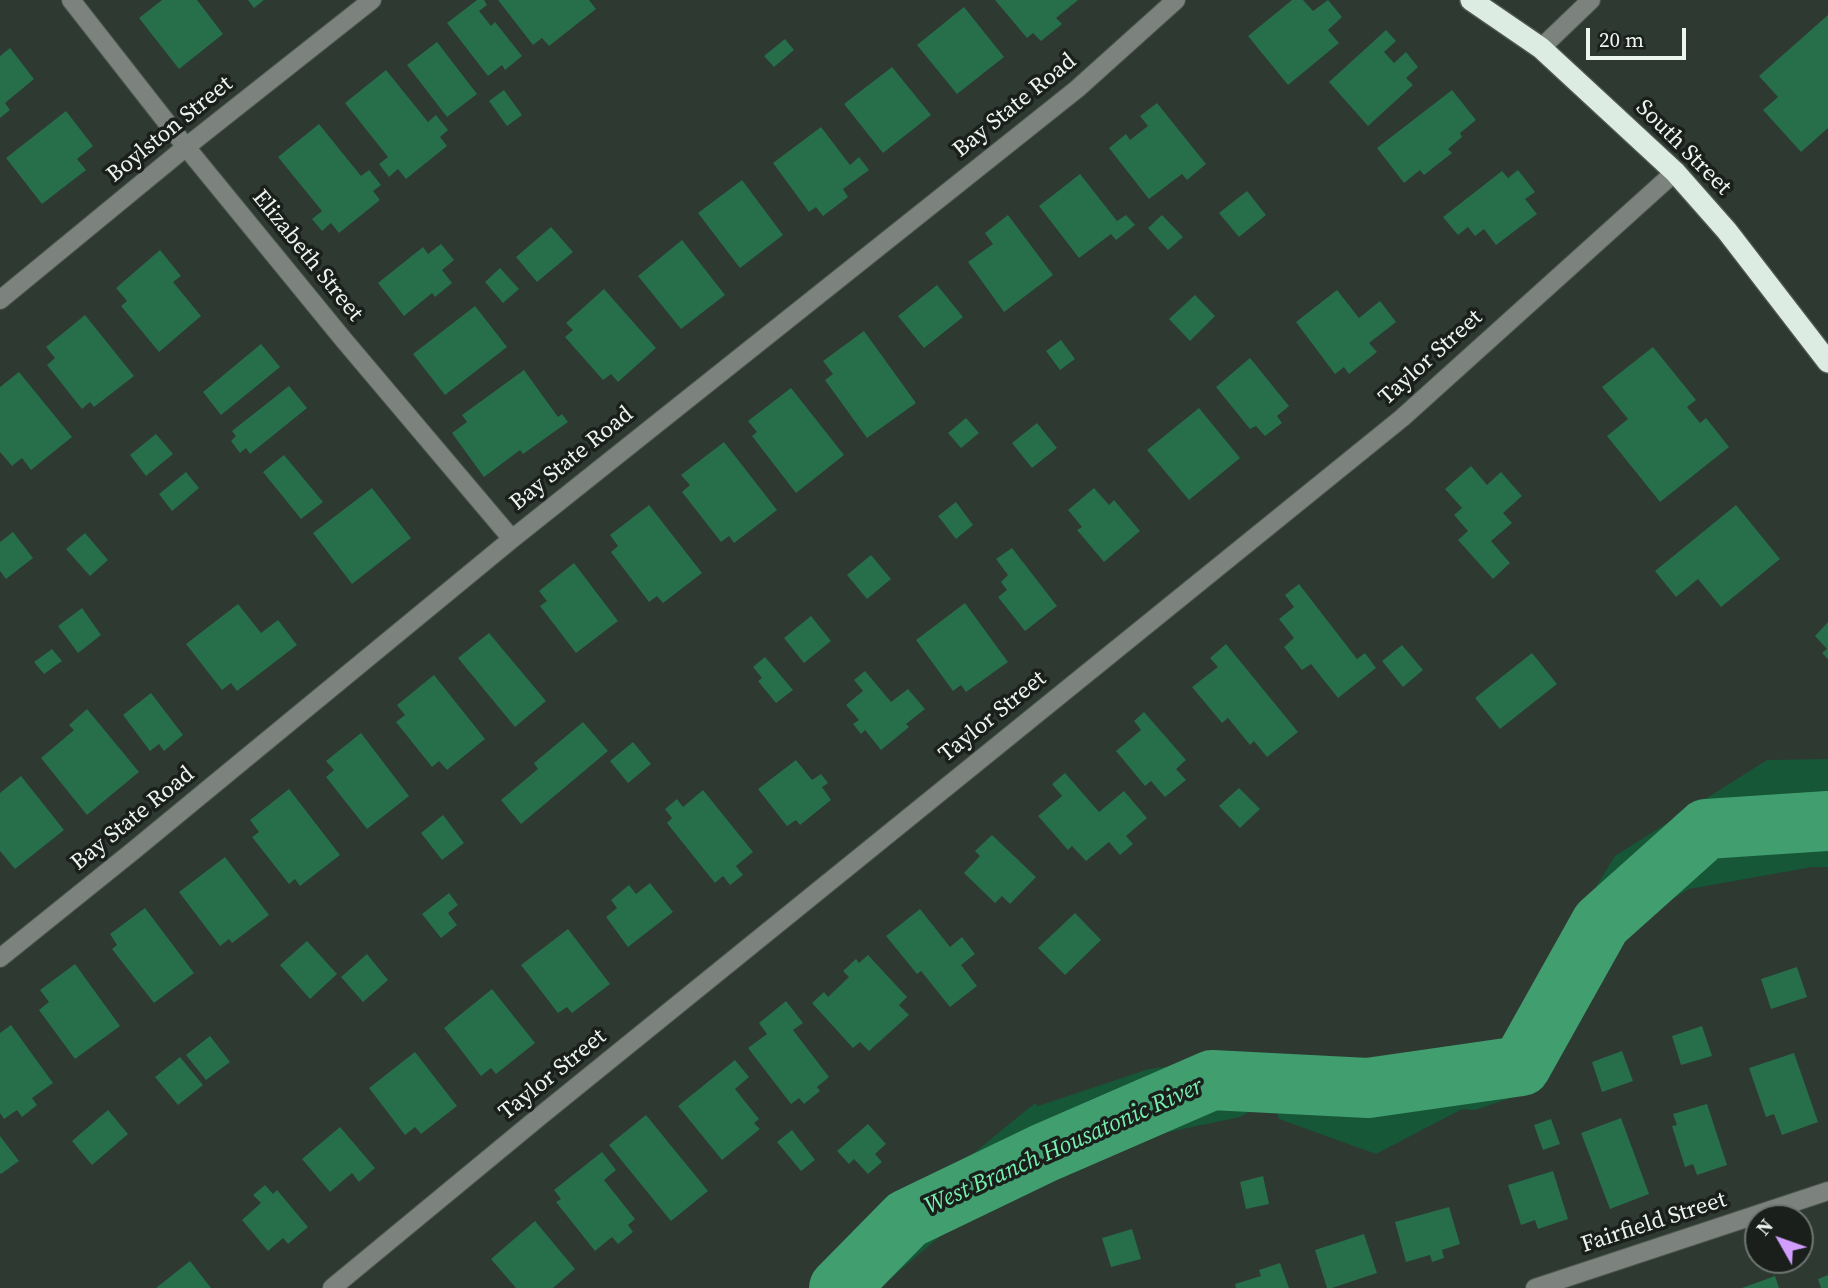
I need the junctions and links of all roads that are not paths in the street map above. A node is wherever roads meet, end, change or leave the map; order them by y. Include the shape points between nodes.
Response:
1 (71, 0) edge
2 (372, 0) edge
3 (1176, 0) edge
4 (1471, 0) edge
5 (1591, 0) edge
6 (1541, 48) junction
7 (186, 147) junction
8 (1675, 172) junction
9 (0, 300) edge
10 (1828, 362) edge
11 (512, 539) junction
12 (0, 958) edge
13 (1828, 1191) edge
14 (332, 1288) edge
15 (1535, 1288) edge

1 - 7 street, Elizabeth Street
2 - 7 street, Boylston Street
3 - 11 street, Bay State Road via 1077,89
4 - 6 highway, South Street
5 - 6 street
6 - 8 highway, South Street
7 - 9 street, Boylston Street
7 - 11 street, Elizabeth Street
8 - 10 highway, South Street
8 - 14 street, Taylor Street via 1402,418
11 - 12 street, Bay State Road
13 - 15 street, Fairfield Street

